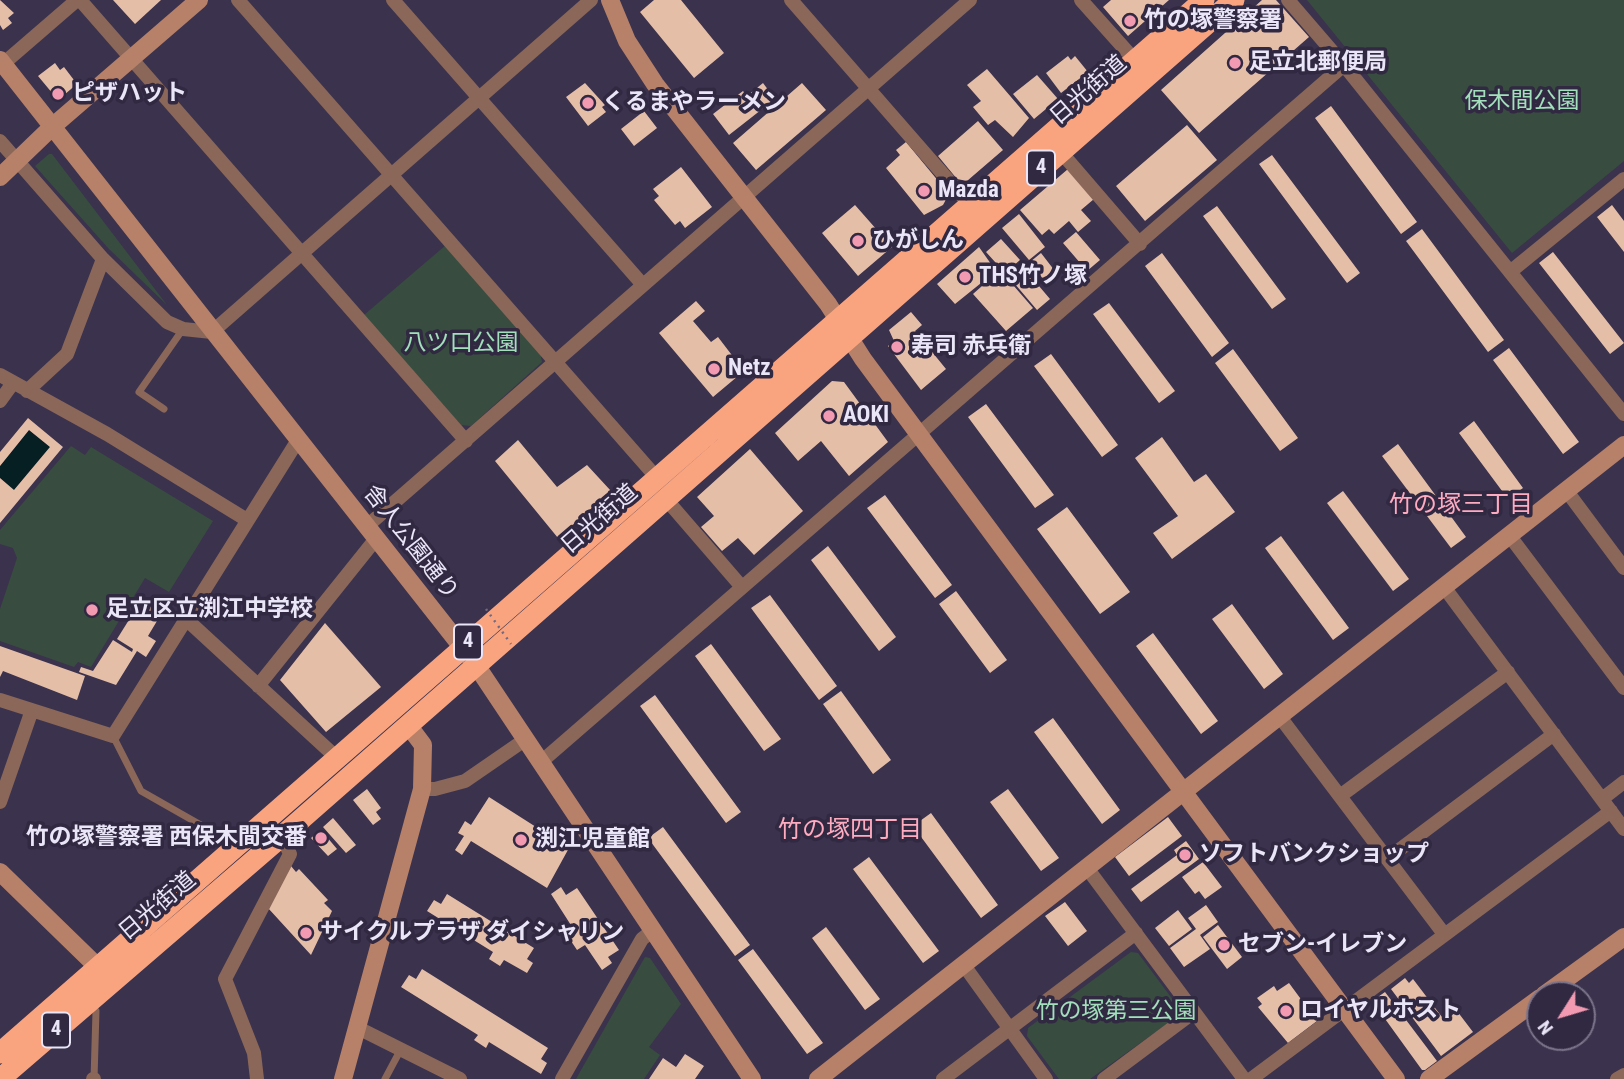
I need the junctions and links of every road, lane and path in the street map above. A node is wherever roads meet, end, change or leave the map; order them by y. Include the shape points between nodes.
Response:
1 (79, 0) edge
2 (199, 0) edge
3 (238, 0) edge
4 (393, 0) edge
5 (591, 0) edge
6 (610, 0) edge
7 (791, 0) edge
8 (970, 0) edge
9 (1081, 0) edge
10 (1204, 0) edge
11 (1234, 0) edge
12 (1288, 0) edge
13 (131, 58) junction
14 (2, 62) edge
15 (1344, 65) junction
16 (1141, 68) junction
17 (869, 88) junction
18 (478, 100) junction
19 (52, 127) junction
20 (0, 141) edge
21 (1060, 151) junction
22 (17, 160) junction
23 (392, 175) junction
24 (0, 177) edge
25 (1624, 179) edge
26 (745, 198) junction
27 (970, 205) junction
28 (1140, 244) junction
29 (302, 253) junction
30 (103, 259) junction
31 (1510, 272) junction
32 (643, 285) junction
33 (183, 329) junction
34 (844, 329) junction
35 (212, 332) junction
36 (556, 361) junction
37 (0, 375) edge
38 (13, 383) junction
39 (27, 391) junction
40 (0, 401) edge
41 (164, 408) dead end
42 (1624, 414) edge
43 (920, 436) junction
44 (298, 440) junction
45 (467, 441) junction
46 (1624, 445) edge
47 (661, 488) junction
48 (1566, 490) junction
49 (247, 520) junction
50 (370, 533) junction
51 (1509, 535) junction
52 (1624, 568) edge
53 (741, 586) junction
54 (1444, 587) junction
55 (486, 609) dead end
56 (186, 619) junction
57 (511, 644) dead end
58 (462, 647) junction
59 (476, 665) junction
60 (1508, 672) junction
61 (258, 686) junction
62 (1624, 688) edge
63 (0, 700) edge
64 (32, 710) junction
65 (1280, 717) junction
66 (408, 725) junction
67 (1554, 734) junction
68 (113, 736) junction
69 (526, 739) junction
70 (337, 758) junction
71 (541, 762) junction
72 (1624, 782) edge
73 (422, 789) junction
74 (1184, 791) junction
75 (1340, 796) junction
76 (1602, 799) junction
77 (0, 802) edge
78 (1611, 811) junction
79 (1624, 829) edge
80 (282, 836) junction
81 (236, 846) junction
82 (1387, 859) junction
83 (1087, 868) junction
84 (0, 872) edge
85 (652, 931) junction
86 (1136, 933) junction
87 (1444, 934) junction
88 (1624, 937) edge
89 (962, 964) junction
90 (105, 973) junction
91 (1564, 981) edge
92 (1345, 1009) junction
93 (1526, 1009) edge
94 (96, 1011) dead end
95 (1194, 1012) junction
96 (358, 1028) junction
97 (1010, 1030) junction
98 (402, 1048) junction
99 (0, 1053) edge
100 (1624, 1075) edge
101 (4, 1078) edge
102 (94, 1079) edge
103 (257, 1079) edge
104 (343, 1079) edge
105 (385, 1079) edge
106 (460, 1079) edge
107 (562, 1079) edge
108 (752, 1079) edge
109 (818, 1079) edge
110 (943, 1079) edge
111 (1046, 1079) edge
112 (1104, 1079) edge
113 (1244, 1079) edge
114 (1251, 1079) edge
115 (1396, 1079) edge
116 (1429, 1079) edge
117 (1617, 1079) edge

1 - 13 street
1 - 14 street
2 - 13 street
3 - 23 street
4 - 18 street
5 - 18 street
6 - 26 street via 638,61
7 - 17 street
8 - 17 street
9 - 16 street
10 - 16 highway, 日光街道 / 4
11 - 16 highway, 日光街道 / 4
12 - 15 street
13 - 19 street
13 - 29 street
14 - 19 street, 舎人公園通り
15 - 28 street
15 - 31 street
16 - 21 highway, 日光街道 / 4
16 - 27 highway, 日光街道 / 4
17 - 26 street
17 - 27 street
18 - 23 street
18 - 32 street
19 - 22 street
19 - 35 street, 舎人公園通り
20 - 22 street
21 - 28 street
21 - 34 highway, 日光街道 / 4
22 - 24 street
22 - 30 street
23 - 29 street
23 - 36 street
25 - 31 street
26 - 32 street
26 - 34 street
27 - 34 highway, 日光街道 / 4
28 - 43 street
29 - 35 street
29 - 45 street
30 - 33 street via 167,322
30 - 39 street via 67,354
31 - 42 street
32 - 36 street
33 - 35 street
33 - 41 lane via 139,392
34 - 43 street
34 - 47 highway, 日光街道 / 4
35 - 44 street, 舎人公園通り
36 - 45 street
36 - 47 street
37 - 38 street
38 - 39 street
38 - 40 street
39 - 49 street
43 - 53 street
43 - 74 street
44 - 49 street
44 - 50 street, 舎人公園通り
45 - 50 street
46 - 48 street
47 - 53 street
47 - 58 highway, 日光街道 / 4
47 - 59 highway, 日光街道 / 4
48 - 51 street
48 - 52 street
49 - 56 street
50 - 58 street, 舎人公園通り
50 - 61 street
51 - 54 street
51 - 62 street
53 - 71 street
54 - 60 street
54 - 65 street
55 - 57 path, bridge
56 - 61 street
56 - 68 street
58 - 59 street, 舎人公園通り
58 - 70 highway, 日光街道 / 4
59 - 66 highway, 日光街道 / 4
59 - 69 street, 舎人公園通り
60 - 67 street
60 - 75 street
61 - 70 street
63 - 64 street
64 - 68 street
64 - 77 street
65 - 74 street
65 - 75 street
66 - 73 street via 423,745
66 - 80 highway, 日光街道 / 4
67 - 76 street
67 - 82 street
68 - 81 lane via 141,791
69 - 71 street, 舎人公園通り
69 - 73 street via 465,780
70 - 81 highway, 日光街道 / 4
71 - 85 street, 舎人公園通り
72 - 76 street
73 - 96 street
74 - 83 street
74 - 92 street
75 - 82 street
76 - 78 street
78 - 79 street
78 - 87 street
80 - 90 highway, 日光街道 / 4
80 - 103 street via 290,854 225,979 254,1053
81 - 90 highway, 日光街道 / 4
82 - 87 street
83 - 86 street
83 - 89 street
84 - 90 street
85 - 107 street via 642,939
85 - 108 street, 舎人公園通り
86 - 95 street
86 - 97 street
87 - 92 street
88 - 91 street
89 - 97 street
89 - 109 street
90 - 99 highway, 日光街道 / 4
90 - 101 highway, 日光街道 / 4
92 - 114 street
92 - 115 street
93 - 116 street
94 - 102 lane
95 - 112 street
95 - 113 street
96 - 98 street
96 - 104 street
97 - 110 street
97 - 111 street
98 - 105 lane
98 - 106 street
100 - 117 street

